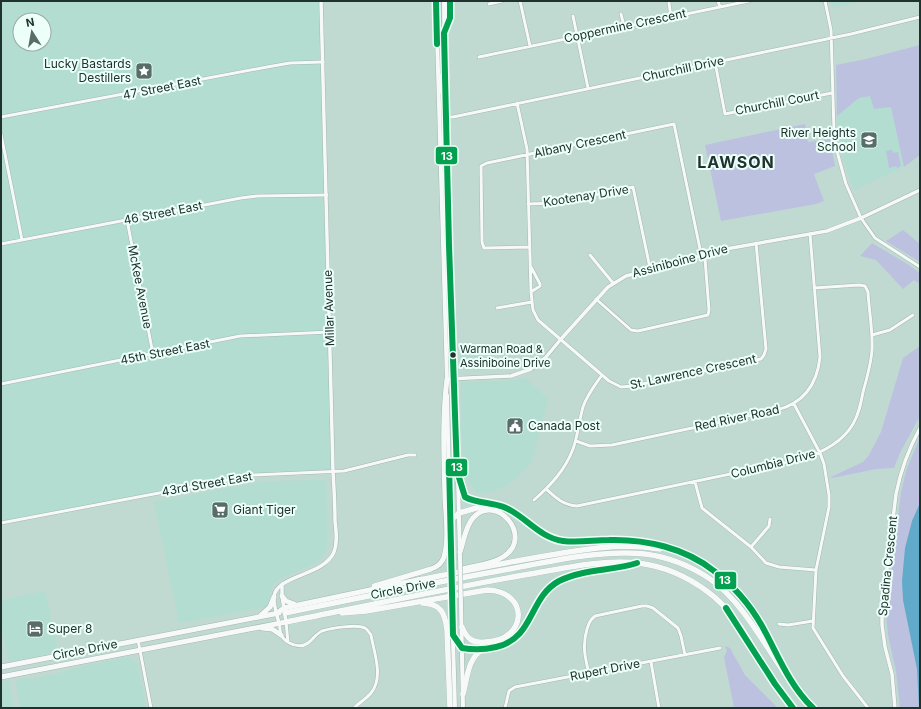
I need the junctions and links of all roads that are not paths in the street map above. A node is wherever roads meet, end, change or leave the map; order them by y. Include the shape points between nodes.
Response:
1 (321, 1) edge
2 (436, 1) edge
3 (444, 1) edge
4 (450, 1) edge
5 (502, 1) edge
6 (520, 1) edge
7 (718, 1) edge
8 (749, 1) edge
9 (825, 1) edge
10 (669, 3) dead end
11 (489, 4) dead end
12 (720, 7) junction
13 (621, 14) dead end
14 (572, 16) dead end
15 (672, 17) junction
16 (920, 17) edge
17 (624, 26) junction
18 (444, 33) junction
19 (577, 36) junction
20 (831, 38) junction
21 (530, 46) junction
22 (479, 57) dead end
23 (323, 62) junction
24 (714, 62) junction
25 (438, 67) junction
26 (588, 88) junction
27 (832, 93) junction
28 (517, 103) junction
29 (1, 117) edge
30 (446, 117) junction
31 (1, 134) edge
32 (527, 155) junction
33 (919, 192) edge
34 (327, 195) junction
35 (528, 204) junction
36 (861, 218) junction
37 (126, 220) junction
38 (810, 234) junction
39 (22, 240) junction
40 (756, 243) junction
41 (1, 244) edge
42 (530, 246) junction
43 (703, 254) junction
44 (590, 255) dead end
45 (530, 265) junction
46 (920, 267) edge
47 (650, 268) junction
48 (613, 283) junction
49 (814, 288) junction
50 (531, 292) junction
51 (596, 299) junction
52 (532, 302) junction
53 (496, 308) dead end
54 (912, 315) dead end
55 (330, 332) junction
56 (872, 335) junction
57 (561, 339) junction
58 (153, 354) junction
59 (602, 375) junction
60 (454, 378) junction
61 (447, 379) junction
62 (1, 384) edge
63 (794, 404) junction
64 (920, 428) edge
65 (576, 441) junction
66 (820, 453) junction
67 (415, 454) dead end
68 (457, 471) junction
69 (333, 472) junction
70 (695, 482) junction
71 (546, 489) junction
72 (534, 500) dead end
73 (495, 505) junction
74 (459, 513) junction
75 (770, 519) dead end
76 (450, 521) junction
77 (1, 523) edge
78 (751, 547) junction
79 (682, 553) junction
80 (460, 555) junction
81 (637, 563) junction
82 (816, 570) junction
83 (419, 580) junction
84 (282, 584) junction
85 (282, 596) junction
86 (274, 597) junction
87 (337, 597) junction
88 (407, 604) junction
89 (297, 605) junction
90 (284, 610) junction
91 (277, 613) junction
92 (260, 616) junction
93 (316, 616) junction
94 (813, 621) junction
95 (286, 622) junction
96 (279, 623) junction
97 (779, 624) dead end
98 (462, 627) junction
99 (249, 628) junction
100 (281, 635) junction
101 (453, 635) junction
102 (138, 640) junction
103 (288, 642) junction
104 (462, 648) junction
105 (720, 648) dead end
106 (487, 649) junction
107 (140, 650) junction
108 (685, 655) junction
109 (651, 662) junction
110 (1, 667) edge
111 (589, 674) junction
112 (1, 677) edge
113 (791, 682) junction
114 (463, 694) junction
115 (151, 708) edge
116 (354, 708) edge
117 (450, 708) edge
118 (455, 708) edge
119 (463, 708) edge
120 (505, 708) edge
121 (659, 708) edge
122 (794, 708) edge
123 (813, 708) edge
124 (868, 708) edge
125 (895, 708) edge

1 - 23 street, Millar Avenue
2 - 25 main road
3 - 18 main road
4 - 18 main road via 450,18
5 - 11 street
6 - 21 street
7 - 12 street
8 - 12 street, Coppermine Crescent
9 - 20 street
10 - 15 street
12 - 15 street, Coppermine Crescent
13 - 17 street
14 - 19 street
15 - 17 street, Coppermine Crescent
16 - 20 street, Churchill Drive
17 - 19 street, Coppermine Crescent
18 - 30 main road
19 - 21 street, Coppermine Crescent
19 - 26 street
20 - 24 street, Churchill Drive
20 - 27 street
21 - 22 street, Coppermine Crescent
23 - 29 street, 47 Street East via 290,63
23 - 34 street, Millar Avenue
24 - 26 street, Churchill Drive
24 - 27 street, Churchill Court via 725,114
25 - 30 main road via 442,86 442,110
25 - 61 main road
26 - 28 street, Churchill Drive
27 - 36 street via 838,155 846,184
28 - 30 street, Churchill Drive
28 - 32 street, St. Lawrence Crescent
30 - 60 main road
31 - 39 street
32 - 35 street, St. Lawrence Crescent
32 - 42 street, Albany Crescent via 481,166 482,242 484,248
32 - 43 street, Albany Crescent via 674,124
33 - 36 street, Assiniboine Drive
34 - 37 street, 46 Street East via 245,197
34 - 55 street, Millar Avenue
35 - 42 street, St. Lawrence Crescent
35 - 47 street, Kootenay Drive via 556,203 633,187
36 - 38 street, Assiniboine Drive via 827,231
36 - 46 street via 875,238
37 - 39 street, 46 Street East
37 - 58 street, McKee Avenue
38 - 40 street, Assiniboine Drive
38 - 49 street, Red River Road
39 - 41 street, 46 Street East
40 - 43 street, Assiniboine Drive
40 - 59 street, St. Lawrence Crescent via 766,349 761,359 628,387 615,384
42 - 45 street, St. Lawrence Crescent
43 - 47 street, Assiniboine Drive
43 - 51 street via 709,310 706,316 638,331 631,330
44 - 48 street
45 - 50 street, St. Lawrence Crescent
45 - 50 street, St. Lawrence Crescent via 540,284
47 - 48 street, Assiniboine Drive
48 - 51 street, Assiniboine Drive
49 - 56 street, Columbia Drive via 865,286 868,292
49 - 63 street, Red River Road via 819,368 810,388
50 - 52 street, St. Lawrence Crescent
51 - 57 street, Assiniboine Drive
52 - 53 street
52 - 57 street, St. Lawrence Crescent via 538,320
54 - 56 street via 890,330
55 - 58 street, 45th Street East via 249,335
55 - 69 street, Millar Avenue
56 - 66 street, Columbia Drive via 870,369 853,424 846,434
57 - 59 street, St. Lawrence Crescent
57 - 60 street, Assiniboine Drive via 546,357 523,373
58 - 62 street, 45th Street East
59 - 65 street via 587,397
60 - 61 street, Assiniboine Drive
60 - 68 main road
61 - 76 main road
61 - 87 highway via 443,434 446,530 442,561 436,567 423,572
63 - 65 street, Red River Road via 777,410 612,445 590,446
63 - 66 street
64 - 125 street, Spadina Crescent via 899,477 882,610 883,634 892,674
65 - 71 street via 566,464
66 - 70 street, Columbia Drive
66 - 82 street via 826,475 828,507
67 - 69 street, 43rd Street East
68 - 73 highway via 465,497 475,502
68 - 74 main road
69 - 77 street, 43rd Street East via 254,475
69 - 84 street, Millar Avenue via 336,539 334,552 316,569
70 - 71 street, Columbia Drive via 577,506 560,501
70 - 78 street via 702,508
71 - 72 street
73 - 74 highway
73 - 79 highway via 512,511 541,533 556,539 570,542 634,541
74 - 76 highway
74 - 80 main road
75 - 78 street via 769,526
76 - 101 main road, bridge
78 - 82 street via 761,559 771,565
79 - 83 highway via 644,547 602,548 509,562
79 - 113 highway via 705,564 718,574 749,605
80 - 83 highway via 469,525 478,514 496,512 505,516 511,523 515,532 514,543 503,557
80 - 98 main road, bridge
81 - 93 highway, Circle Drive via 607,563 555,570
81 - 106 highway via 624,568 579,575 556,583 540,599 518,638 503,646
81 - 122 highway, Circle Drive via 657,566 686,578 726,608 779,690
82 - 94 street
83 - 87 highway
84 - 85 street
84 - 86 street via 277,588
85 - 89 highway via 290,604
85 - 90 street
86 - 91 street
86 - 92 highway via 270,607
87 - 89 highway
88 - 93 highway
88 - 98 highway via 487,590 505,593 515,603 518,613 517,624 510,635 501,640 473,642 467,638
88 - 117 highway via 432,603 441,610 445,618
89 - 90 highway
90 - 91 highway, Circle Drive
90 - 95 street
90 - 113 highway, Circle Drive via 557,561 605,554 645,554 685,565 720,587 756,630
91 - 92 highway, Circle Drive
91 - 96 street
92 - 102 highway, Circle Drive
93 - 95 highway, Circle Drive
94 - 97 street
94 - 124 street via 815,631 843,676
95 - 96 highway, Circle Drive
95 - 103 street
96 - 99 highway, Circle Drive
96 - 100 street
98 - 104 main road
99 - 100 highway via 272,629
99 - 107 highway, Circle Drive
100 - 103 street
101 - 104 highway
101 - 118 main road
102 - 107 street
102 - 110 highway, Circle Drive
103 - 116 street via 306,645 319,633 328,630 356,626 368,630 371,635 377,681 371,693
104 - 106 highway
104 - 114 main road
105 - 108 street, Rupert Drive
106 - 114 highway via 475,657
107 - 112 highway, Circle Drive
107 - 115 street
108 - 109 street, Rupert Drive
108 - 111 street via 678,628 653,608 642,606 595,616 591,620 583,647
109 - 111 street, Rupert Drive
109 - 121 street
111 - 120 street, Rupert Drive via 515,687 509,691
113 - 123 highway, Circle Drive
114 - 119 main road

